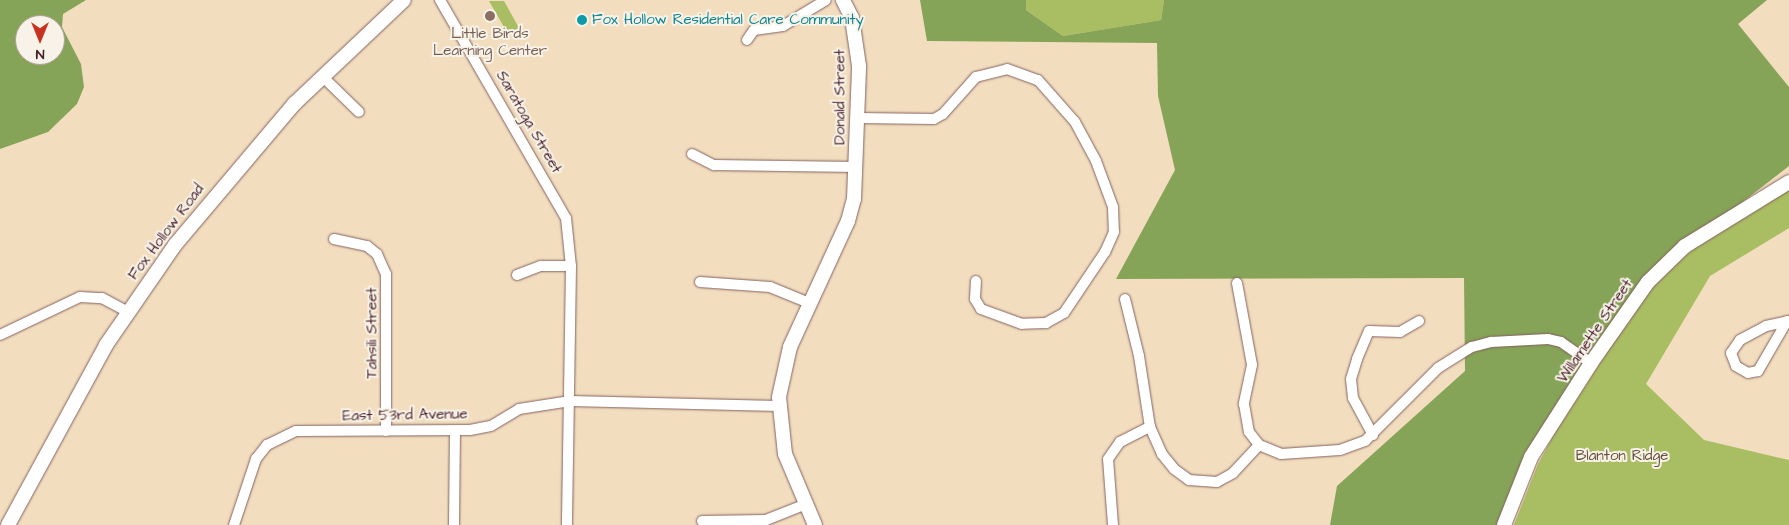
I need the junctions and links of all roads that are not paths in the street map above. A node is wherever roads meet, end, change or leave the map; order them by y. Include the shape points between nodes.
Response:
1 (404, 0) edge
2 (440, 0) edge
3 (826, 0) edge
4 (843, 0) edge
5 (747, 40) dead end
6 (323, 77) junction
7 (359, 112) dead end
8 (857, 118) junction
9 (692, 154) dead end
10 (856, 167) junction
11 (1789, 182) edge
12 (334, 239) dead end
13 (571, 266) junction
14 (516, 274) dead end
15 (976, 281) dead end
16 (700, 282) dead end
17 (1237, 283) dead end
18 (1126, 299) dead end
19 (809, 302) junction
20 (128, 312) junction
21 (1419, 321) dead end
22 (1788, 321) edge
23 (0, 336) edge
24 (1591, 362) junction
25 (570, 401) junction
26 (778, 406) junction
27 (1150, 427) junction
28 (455, 431) junction
29 (386, 432) junction
30 (1373, 435) junction
31 (1259, 444) junction
32 (806, 504) junction
33 (702, 521) dead end
34 (8, 525) edge
35 (234, 525) edge
36 (454, 525) edge
37 (567, 525) edge
38 (815, 525) edge
39 (1113, 525) edge
40 (1504, 525) edge

1 - 6 main road, Fox Hollow Road
2 - 13 street, Saratoga Street via 566,218
3 - 5 street via 783,26 754,30
4 - 8 main road, Donald Street via 852,18 857,45
6 - 7 street
6 - 20 main road, Fox Hollow Road via 289,110 211,199
8 - 10 main road, Donald Street
8 - 15 street via 934,119 943,114 966,85 985,72 1007,69 1028,74 1046,87 1075,122 1096,160 1113,207 1115,224 1112,240 1064,313 1053,321 1022,324 981,309 975,299
9 - 10 street, Donald Street via 714,165
10 - 19 main road, Donald Street via 848,221
11 - 24 main road, Willamette Street via 1685,246 1631,304
12 - 29 street, Tahsili Street via 366,246 377,254 386,274
13 - 14 street via 541,266
13 - 25 street, Saratoga Street
16 - 19 street via 770,287
17 - 31 street via 1252,365 1244,404 1249,432
18 - 27 street
19 - 26 main road, Donald Street via 785,365
20 - 23 street via 102,298 80,297
20 - 34 main road, Fox Hollow Road via 106,345
21 - 30 street via 1400,332 1369,331 1355,364 1351,379 1353,398
22 - 22 street via 1766,326 1740,340 1731,353 1736,366 1748,373 1758,372
24 - 30 street via 1561,342 1548,339 1491,342 1472,347 1438,368
24 - 40 main road, Willamette Street via 1531,457
25 - 26 street, East 53rd Avenue
25 - 28 street, East 53rd Avenue via 535,404 519,409 491,426
25 - 37 street, Saratoga Street
26 - 32 main road, Donald Street via 784,454
27 - 31 street via 1168,462 1181,475 1198,482 1225,478
27 - 39 street via 1125,438 1108,459
28 - 29 street, East 53rd Avenue
28 - 36 street
29 - 35 street, East 53rd Avenue via 296,431 280,436 256,459
30 - 31 street via 1355,446 1340,450 1295,454 1274,452
32 - 33 street via 766,520
32 - 38 main road, Donald Street

